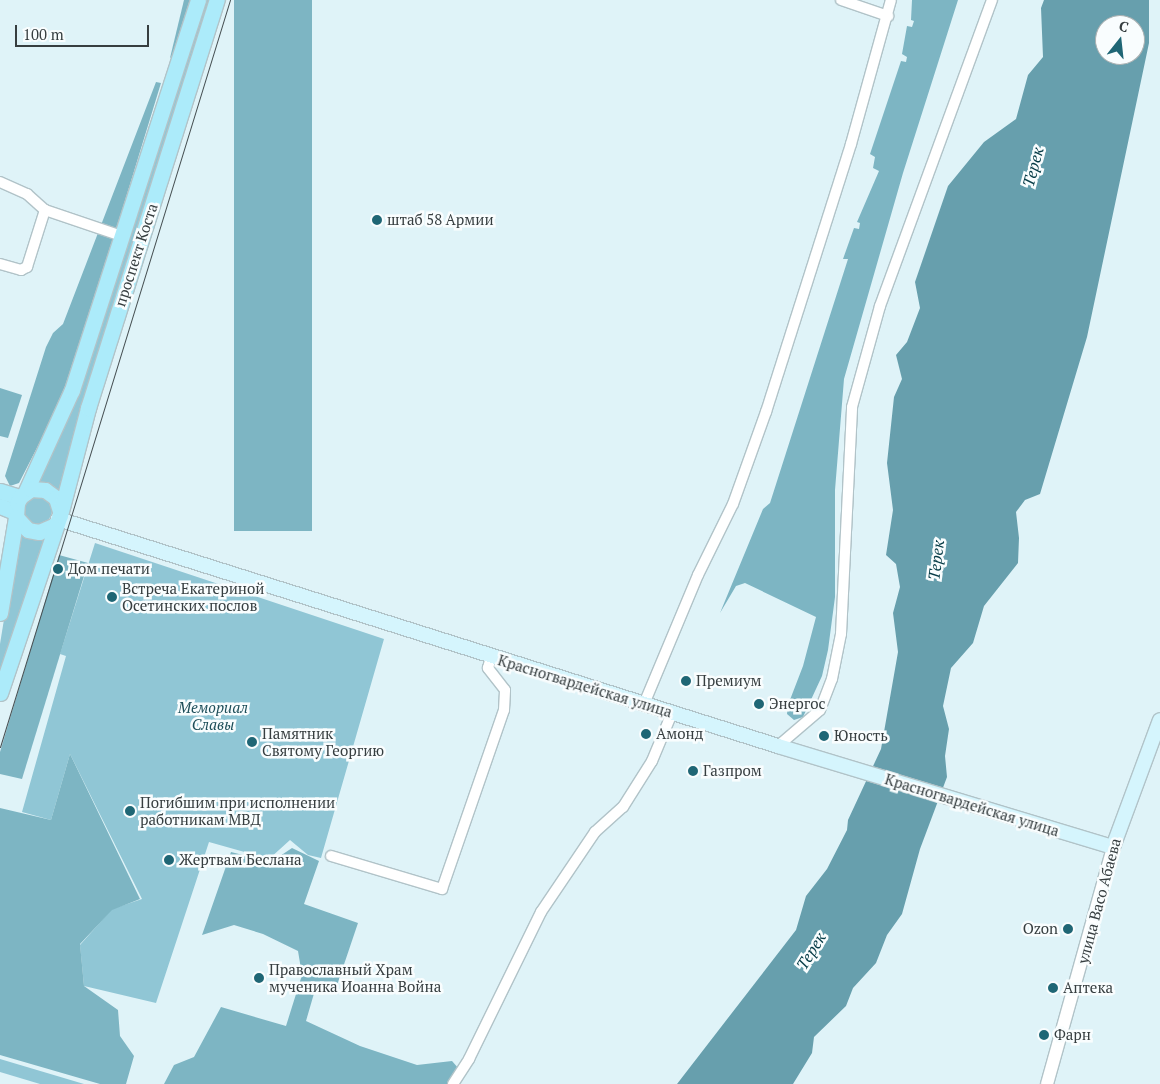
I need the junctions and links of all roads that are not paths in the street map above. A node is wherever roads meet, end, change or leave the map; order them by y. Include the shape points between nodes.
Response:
1 (198, 0) edge
2 (217, 0) edge
3 (841, 0) edge
4 (891, 0) edge
5 (992, 0) edge
6 (888, 16) junction
7 (0, 182) edge
8 (45, 210) junction
9 (122, 236) junction
10 (0, 264) edge
11 (0, 491) edge
12 (23, 495) junction
13 (0, 506) edge
14 (16, 514) junction
15 (58, 518) junction
16 (0, 613) edge
17 (491, 657) junction
18 (0, 693) edge
19 (644, 704) junction
20 (672, 713) junction
21 (1160, 720) edge
22 (778, 746) junction
23 (1113, 847) junction
24 (331, 856) dead end
25 (453, 1084) edge
26 (1047, 1084) edge

1 - 9 main road, проспект Коста
2 - 15 main road, проспект Коста via 88,408
3 - 6 street
4 - 6 street
5 - 22 street via 880,306 852,407 841,634 832,679 820,710
6 - 19 street via 849,153 766,412 733,504 698,575
7 - 8 street via 27,194
8 - 9 street
8 - 10 street via 27,266 22,270
9 - 12 main road, проспект Коста via 72,390
11 - 12 main road
12 - 14 main road, проспект Коста
12 - 15 main road via 38,488 52,493
13 - 14 main road
14 - 15 main road via 23,526 33,532 45,531
14 - 16 main road, проспект Коста
15 - 17 main road, Красногвардейская улица
15 - 18 main road, проспект Коста
17 - 19 main road, Красногвардейская улица
17 - 24 street via 488,668 505,690 504,710 442,889
19 - 20 main road, Красногвардейская улица
20 - 22 main road, Красногвардейская улица
20 - 25 street via 652,761 623,807 596,832 541,912 469,1059
21 - 23 main road, улица Васо Абаева
22 - 23 main road, Красногвардейская улица
23 - 26 street, улица Васо Абаева

